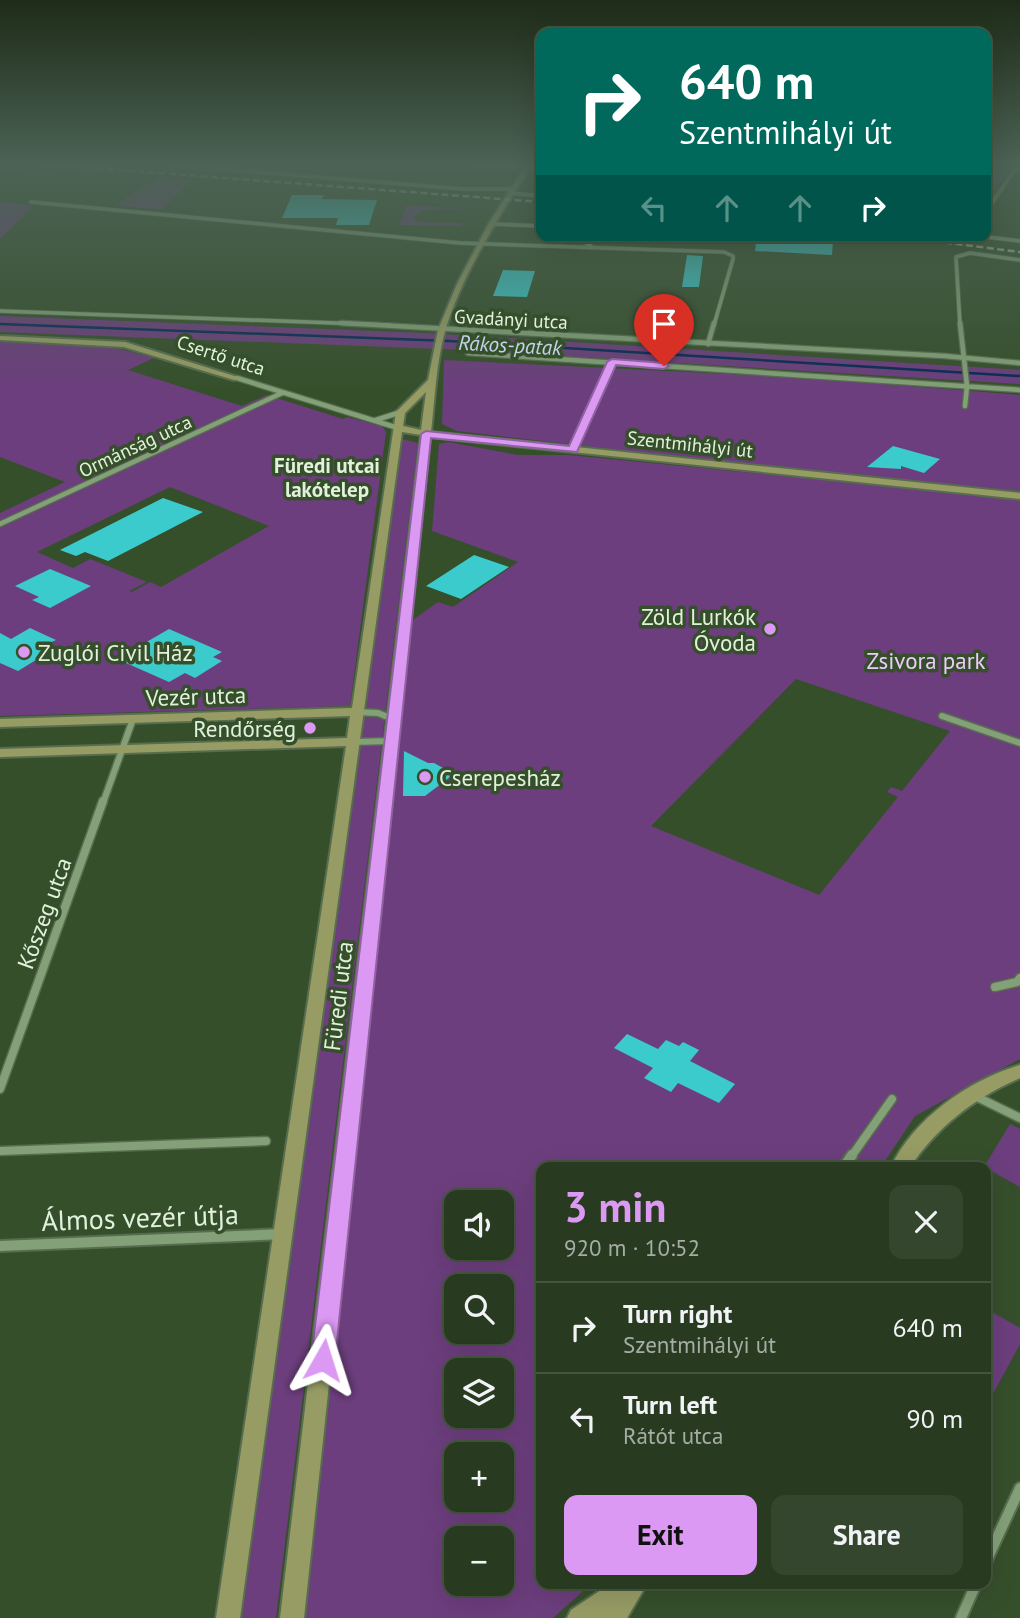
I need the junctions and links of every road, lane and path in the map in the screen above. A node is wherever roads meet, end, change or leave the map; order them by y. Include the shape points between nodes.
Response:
1 (445, 241) edge
2 (485, 241) edge
3 (585, 242) edge
4 (483, 244) junction
5 (595, 247) junction
6 (1020, 260) edge
7 (0, 311) edge
8 (440, 337) junction
9 (0, 338) edge
10 (708, 344) junction
11 (468, 353) dead end
12 (965, 358) junction
13 (612, 362) junction
14 (1020, 363) edge
15 (237, 379) joint
16 (433, 380) junction
17 (967, 386) junction
18 (1020, 390) edge
19 (282, 393) junction
20 (965, 406) dead end
21 (401, 412) junction
22 (372, 420) junction
23 (398, 428) junction
24 (426, 434) junction
25 (573, 450) junction
26 (1020, 495) edge
27 (0, 524) edge
28 (357, 712) junction
29 (942, 716) dead end
30 (133, 719) junction
31 (393, 719) junction
32 (0, 723) edge
33 (391, 741) junction
34 (353, 742) junction
35 (1020, 743) edge
36 (123, 749) junction
37 (0, 752) edge
38 (1020, 978) edge
39 (995, 987) dead end
40 (1020, 1071) edge
41 (0, 1090) edge
42 (971, 1094) junction
43 (892, 1099) dead end
44 (1020, 1118) edge
45 (266, 1141) dead end
46 (0, 1151) edge
47 (848, 1162) edge
48 (904, 1162) edge
49 (283, 1234) junction
50 (0, 1246) edge
51 (1020, 1488) edge
52 (991, 1551) edge
53 (625, 1589) edge
54 (630, 1589) edge
55 (974, 1589) edge
56 (228, 1618) edge
57 (292, 1618) edge
58 (579, 1618) edge
59 (613, 1618) edge
60 (961, 1618) edge

1 - 4 street
2 - 4 main road, Füredi utca
3 - 5 street
4 - 5 street
4 - 8 main road, Füredi utca
5 - 10 street via 730,253 733,259
6 - 12 street via 956,257
7 - 8 street, Gvadányi utca
8 - 10 street, Gvadányi utca
8 - 16 main road, Füredi utca
9 - 15 main road, Csertő utca via 125,345
10 - 12 street, Gvadányi utca
11 - 13 street, Gvadányi utca
12 - 14 street, Gvadányi utca
12 - 17 street
13 - 17 street, Gvadányi utca
13 - 25 street
15 - 19 street, Csertő utca
16 - 21 main road
16 - 24 main road, Füredi utca
17 - 18 street, Gvadányi utca
17 - 20 street
19 - 22 street, Csertő utca
19 - 27 street, Ormánság utca
21 - 22 street
21 - 23 main road, Füredi utca
22 - 23 street, Csertő utca
23 - 24 main road, Csertő utca
23 - 28 main road, Füredi utca
24 - 25 main road, Szentmihályi út
24 - 31 main road, Füredi utca
25 - 26 main road, Szentmihályi út
28 - 30 main road, Vezér utca
28 - 31 street, Vezér utca
28 - 34 main road, Füredi utca
29 - 35 street
30 - 32 main road, Vezér utca
30 - 36 street, Kőszeg utca
31 - 33 main road, Füredi utca
33 - 34 street
33 - 57 main road, Füredi utca
34 - 36 main road
34 - 49 main road, Füredi utca
36 - 37 main road
36 - 41 street, Kőszeg utca
38 - 39 street
40 - 42 main road
42 - 44 street
42 - 48 main road via 933,1122
43 - 47 street
45 - 46 street
49 - 50 street, Álmos vezér útja
49 - 56 main road, Füredi utca
51 - 52 street
53 - 58 main road
54 - 59 main road
55 - 60 street

